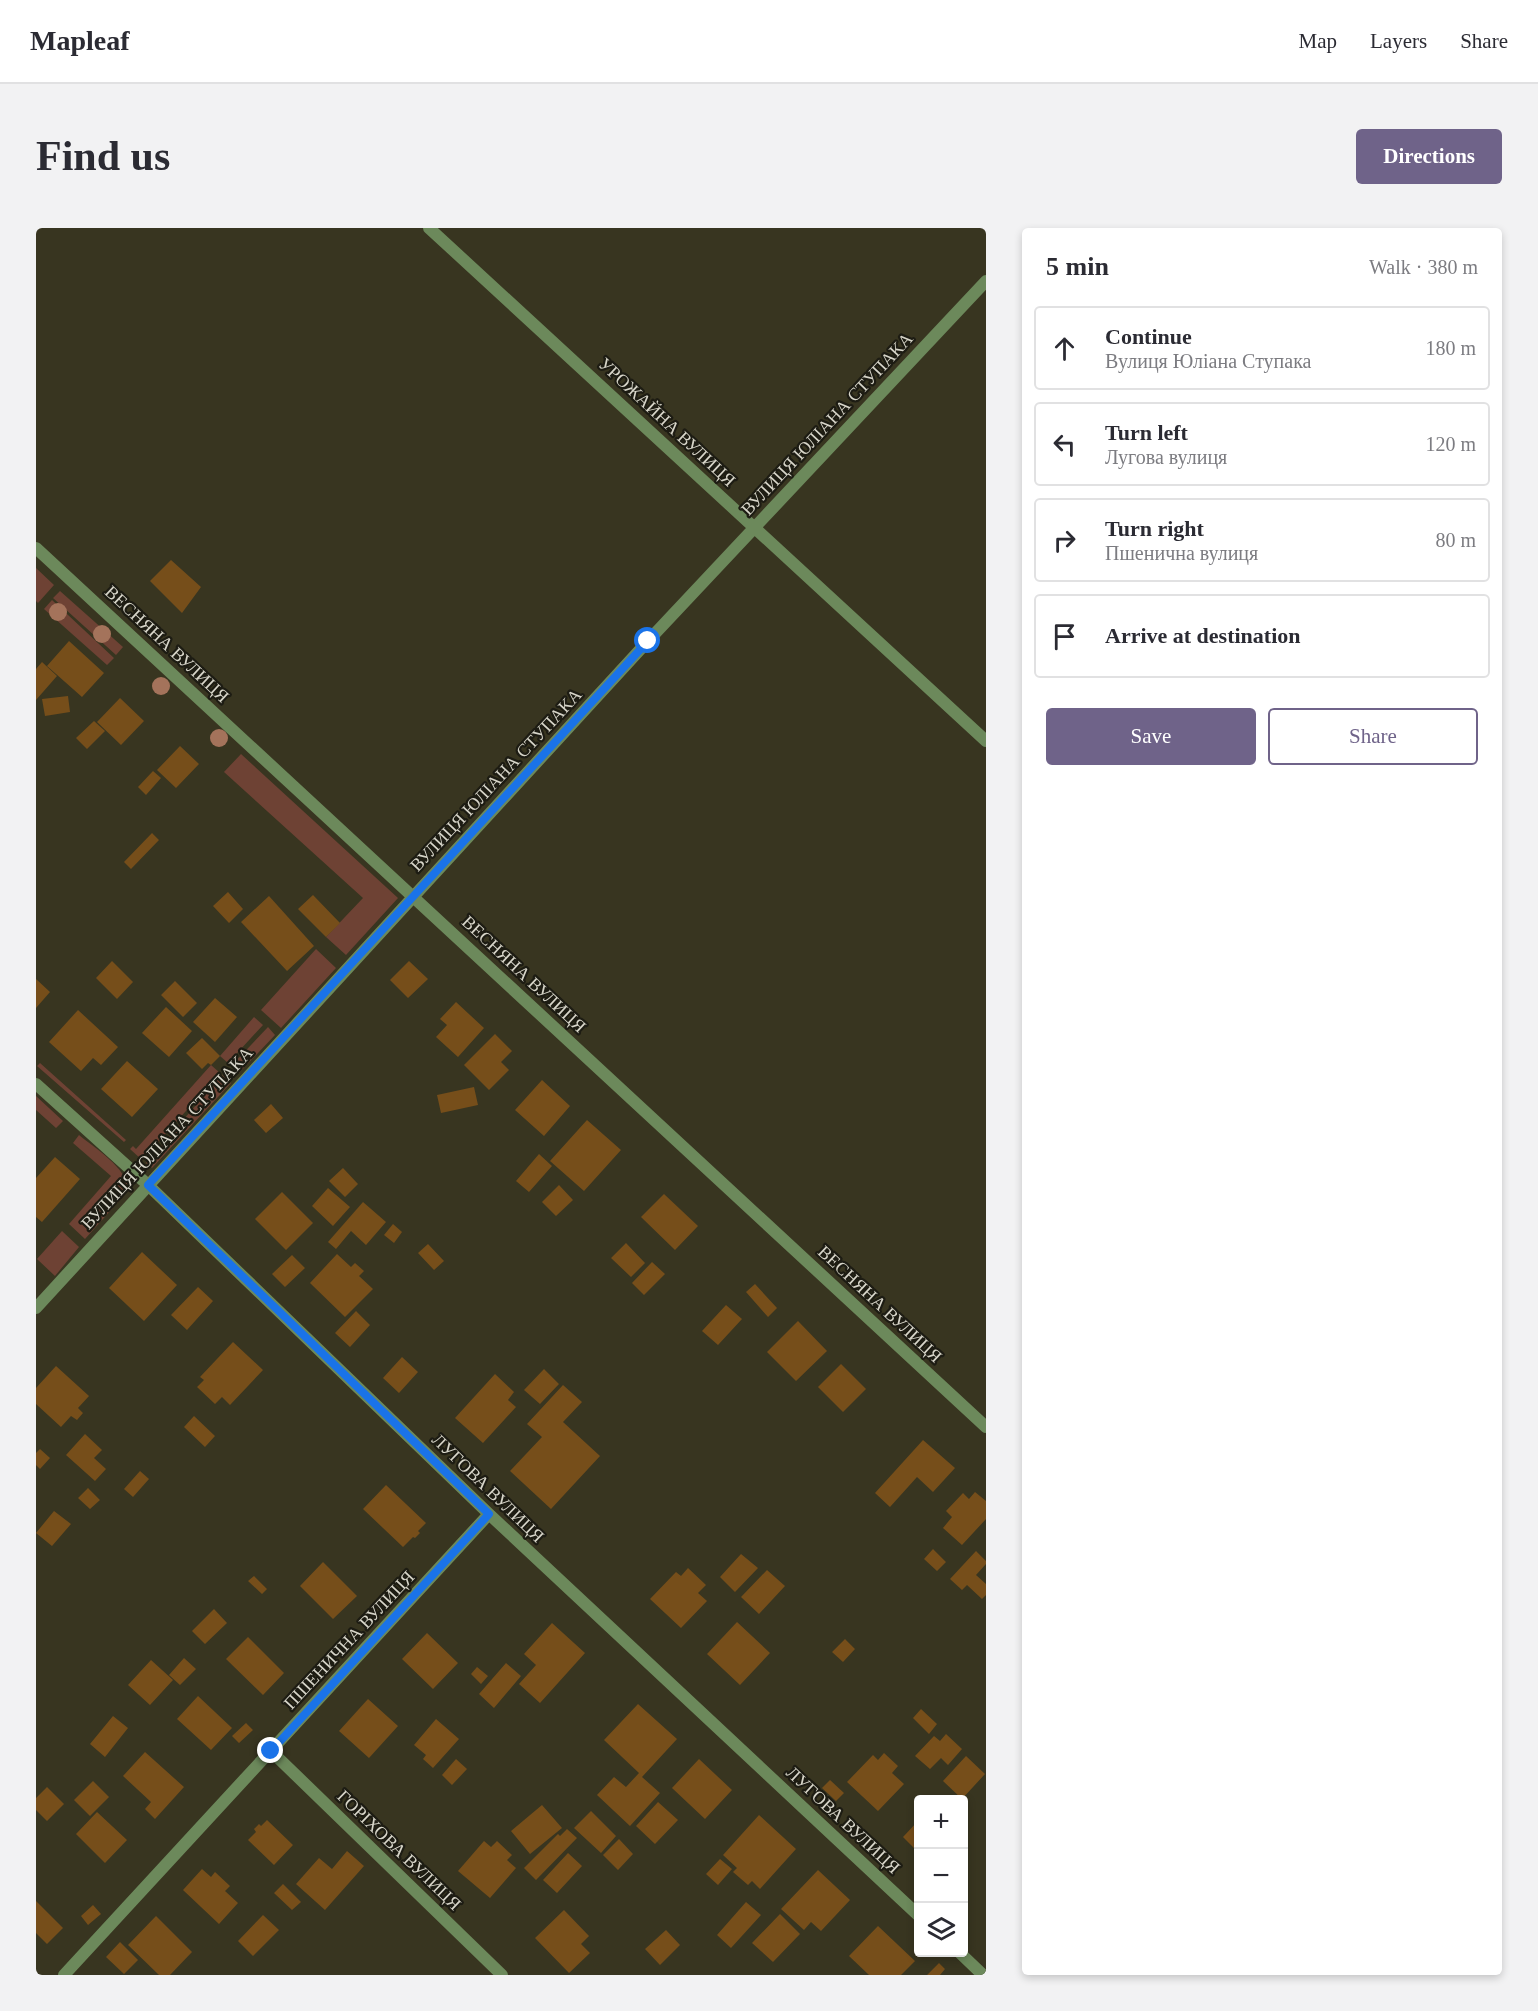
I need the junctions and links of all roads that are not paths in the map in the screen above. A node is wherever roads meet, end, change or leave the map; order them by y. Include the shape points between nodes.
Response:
1 (429, 228) edge
2 (986, 281) edge
3 (755, 527) junction
4 (36, 548) edge
5 (986, 741) edge
6 (414, 896) junction
7 (36, 1084) edge
8 (148, 1185) junction
9 (36, 1308) edge
10 (986, 1427) edge
11 (489, 1514) junction
12 (271, 1751) junction
13 (914, 1911) edge
14 (963, 1957) edge
15 (64, 1975) edge
16 (502, 1975) edge
17 (983, 1975) edge

1 - 3 street, УРОЖАЙНА ВУЛИЦЯ
2 - 3 street, ВУЛИЦЯ ЮЛІАНА СТУПАКА
3 - 5 street, УРОЖАЙНА ВУЛИЦЯ
3 - 6 street, ВУЛИЦЯ ЮЛІАНА СТУПАКА
4 - 6 street, ВЕСНЯНА ВУЛИЦЯ
6 - 8 street, ВУЛИЦЯ ЮЛІАНА СТУПАКА
6 - 10 street, ВЕСНЯНА ВУЛИЦЯ
7 - 8 street, ЛУГОВА ВУЛИЦЯ
8 - 9 street, ВУЛИЦЯ ЮЛІАНА СТУПАКА
8 - 11 street, ЛУГОВА ВУЛИЦЯ
11 - 12 street, ПШЕНИЧНА ВУЛИЦЯ
11 - 13 street, ЛУГОВА ВУЛИЦЯ
12 - 15 street, ПШЕНИЧНА ВУЛИЦЯ
12 - 16 street, ГОРІХОВА ВУЛИЦЯ
14 - 17 street

